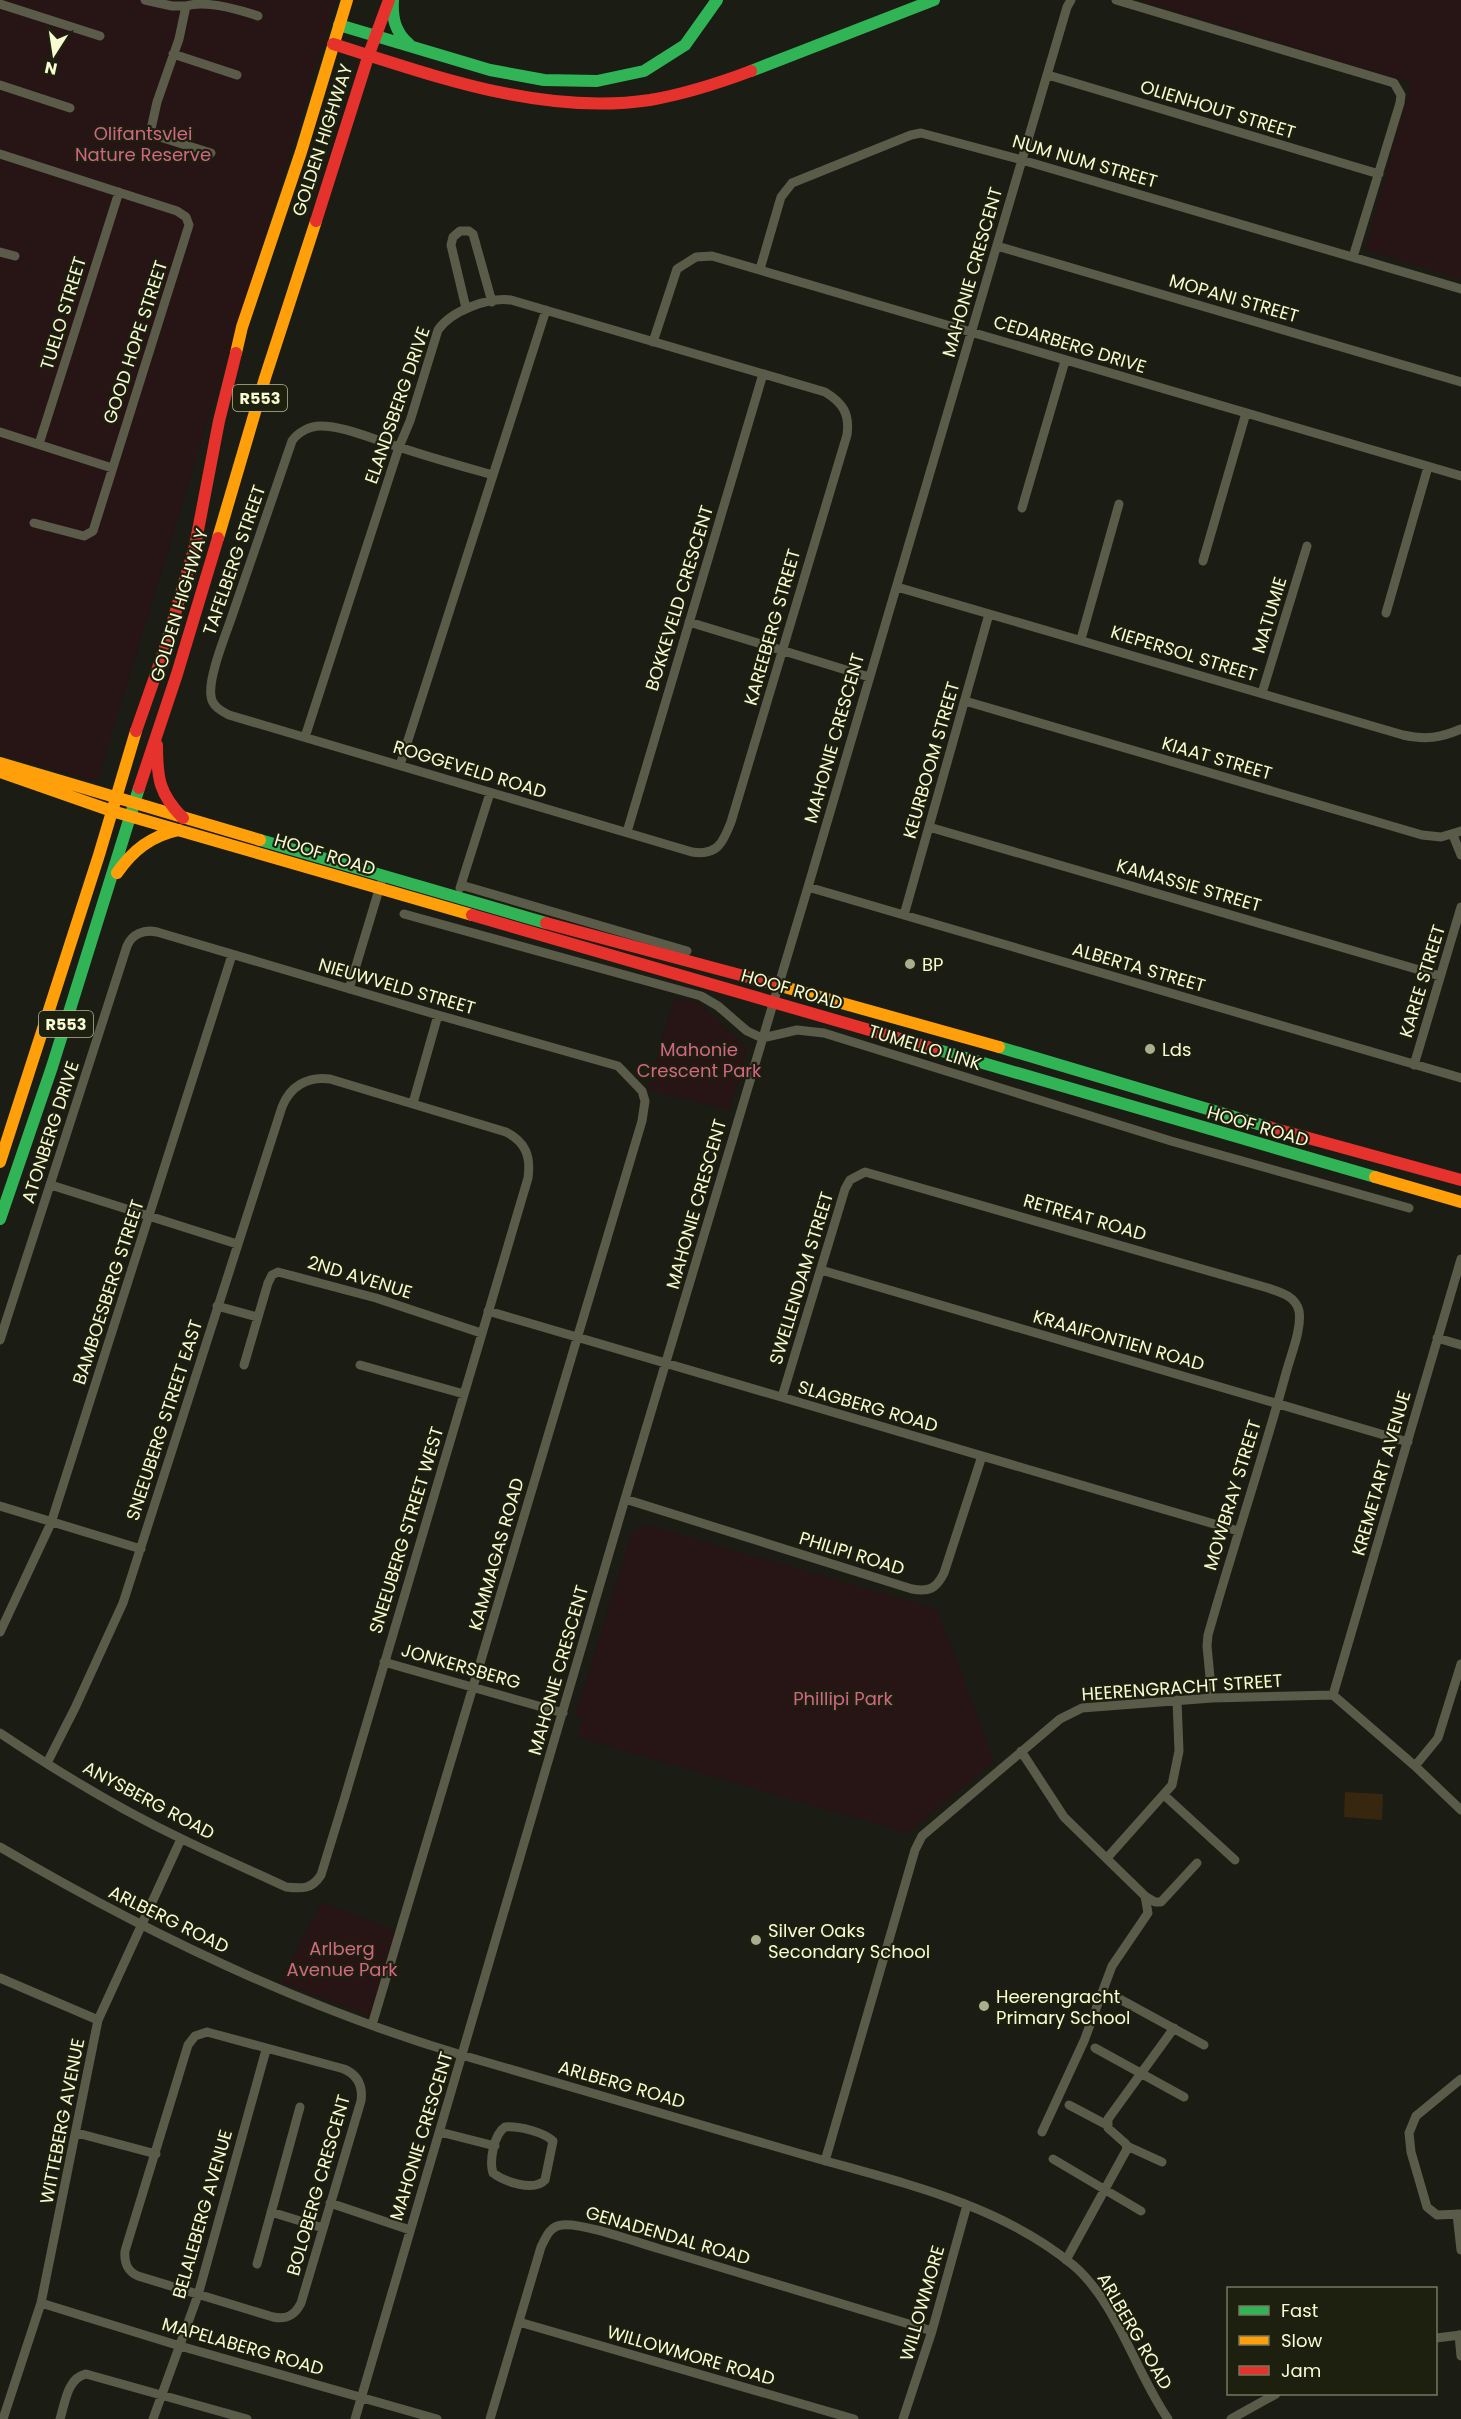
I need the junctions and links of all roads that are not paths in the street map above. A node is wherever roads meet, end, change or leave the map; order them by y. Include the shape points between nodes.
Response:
1 (145, 0) edge
2 (347, 0) edge
3 (391, 0) edge
4 (717, 0) edge
5 (934, 0) edge
6 (1071, 0) edge
7 (1116, 0) edge
8 (0, 4) edge
9 (186, 6) junction
10 (258, 16) dead end
11 (339, 25) junction
12 (375, 35) junction
13 (100, 36) dead end
14 (333, 44) junction
15 (411, 46) junction
16 (173, 54) junction
17 (369, 54) junction
18 (237, 75) dead end
19 (1048, 75) junction
20 (0, 85) edge
21 (70, 108) dead end
22 (211, 153) dead end
23 (0, 154) edge
24 (1022, 160) junction
25 (1378, 174) junction
26 (118, 192) junction
27 (997, 246) junction
28 (0, 252) edge
29 (15, 256) dead end
30 (1353, 257) junction
31 (760, 269) junction
32 (1461, 289) edge
33 (492, 302) junction
34 (466, 308) junction
35 (546, 310) junction
36 (972, 332) junction
37 (653, 342) junction
38 (1065, 361) junction
39 (763, 374) junction
40 (1461, 382) edge
41 (847, 412) joint
42 (1246, 413) junction
43 (0, 432) edge
44 (39, 444) junction
45 (399, 447) junction
46 (1428, 466) junction
47 (112, 468) junction
48 (493, 475) junction
49 (1461, 476) edge
50 (1119, 504) dead end
51 (1022, 507) dead end
52 (34, 523) dead end
53 (1308, 546) dead end
54 (1203, 561) dead end
55 (897, 587) junction
56 (1386, 613) dead end
57 (989, 614) junction
58 (689, 622) junction
59 (1081, 639) junction
60 (783, 651) junction
61 (869, 677) junction
62 (1262, 693) junction
63 (965, 701) junction
64 (215, 706) joint
65 (1461, 729) edge
66 (158, 734) junction
67 (305, 737) junction
68 (0, 764) edge
69 (400, 765) junction
70 (0, 772) edge
71 (490, 793) junction
72 (113, 805) junction
73 (131, 810) junction
74 (181, 824) junction
75 (929, 827) junction
76 (627, 832) junction
77 (1457, 833) edge
78 (717, 848) joint
79 (1461, 855) edge
80 (383, 877) junction
81 (111, 882) junction
82 (461, 885) junction
83 (808, 887) junction
84 (380, 890) junction
85 (458, 898) junction
86 (1461, 907) edge
87 (454, 911) junction
88 (404, 914) dead end
89 (904, 915) junction
90 (135, 936) joint
91 (687, 951) dead end
92 (232, 955) junction
93 (1440, 976) junction
94 (779, 984) junction
95 (349, 989) junction
96 (773, 1002) junction
97 (438, 1016) junction
98 (762, 1038) junction
99 (1414, 1065) junction
100 (1461, 1078) edge
101 (642, 1091) joint
102 (413, 1103) junction
103 (0, 1162) edge
104 (860, 1173) joint
105 (1461, 1180) edge
106 (51, 1185) junction
107 (1461, 1202) edge
108 (1409, 1208) dead end
109 (150, 1217) junction
110 (0, 1219) edge
111 (237, 1244) junction
112 (1461, 1259) edge
113 (821, 1270) junction
114 (1297, 1304) joint
115 (217, 1306) junction
116 (488, 1311) junction
117 (257, 1317) junction
118 (481, 1333) junction
119 (577, 1338) junction
120 (1437, 1338) junction
121 (0, 1340) edge
122 (1461, 1345) edge
123 (666, 1364) junction
124 (244, 1365) dead end
125 (360, 1365) dead end
126 (464, 1394) junction
127 (782, 1397) junction
128 (1277, 1404) junction
129 (1408, 1442) junction
130 (982, 1456) junction
131 (625, 1499) junction
132 (0, 1506) edge
133 (51, 1523) junction
134 (1238, 1531) junction
135 (141, 1549) junction
136 (0, 1632) edge
137 (384, 1662) junction
138 (1461, 1664) edge
139 (474, 1686) junction
140 (1333, 1695) junction
141 (1212, 1698) junction
142 (1177, 1700) junction
143 (563, 1713) junction
144 (0, 1733) edge
145 (1021, 1751) junction
146 (47, 1763) junction
147 (1415, 1766) junction
148 (1164, 1795) junction
149 (1461, 1810) edge
150 (181, 1839) junction
151 (0, 1847) edge
152 (1107, 1858) junction
153 (1235, 1860) dead end
154 (1197, 1863) dead end
155 (286, 1887) joint
156 (1144, 1896) junction
157 (141, 1923) junction
158 (0, 1978) edge
159 (1116, 1997) dead end
160 (98, 2020) junction
161 (372, 2025) junction
162 (1174, 2028) junction
163 (1204, 2045) dead end
164 (1095, 2048) dead end
165 (266, 2050) junction
166 (462, 2055) junction
167 (1141, 2073) junction
168 (1461, 2079) edge
169 (1457, 2089) edge
170 (1184, 2097) dead end
171 (1069, 2105) dead end
172 (300, 2107) dead end
173 (1107, 2126) junction
174 (440, 2132) junction
175 (1042, 2132) dead end
176 (77, 2133) junction
177 (495, 2146) junction
178 (1127, 2146) junction
179 (156, 2154) junction
180 (1053, 2159) dead end
181 (825, 2161) junction
182 (1162, 2162) dead end
183 (1105, 2190) junction
184 (330, 2203) junction
185 (968, 2205) junction
186 (1142, 2211) dead end
187 (271, 2212) junction
188 (1459, 2214) edge
189 (323, 2228) junction
190 (410, 2230) junction
191 (1461, 2250) edge
192 (1066, 2260) junction
193 (257, 2264) dead end
194 (198, 2295) junction
195 (41, 2303) junction
196 (519, 2322) junction
197 (932, 2331) junction
198 (1460, 2335) edge
199 (1437, 2338) edge
200 (180, 2346) junction
201 (1461, 2356) edge
202 (1274, 2395) edge
203 (162, 2396) junction
204 (362, 2397) junction
205 (3, 2419) edge
206 (60, 2419) edge
207 (153, 2419) edge
208 (247, 2419) edge
209 (355, 2419) edge
210 (436, 2419) edge
211 (489, 2419) edge
212 (854, 2419) edge
213 (903, 2419) edge
214 (1168, 2419) edge
215 (1231, 2419) edge

1 - 9 street
2 - 11 main road, GOLDEN HIGHWAY / R553
3 - 12 main road, GOLDEN HIGHWAY / R553
3 - 15 main road via 393,25
4 - 15 main road via 705,23 676,53 651,68 620,79 584,82 522,77
5 - 17 main road via 711,85 646,100 578,103 521,97
6 - 19 street, MAHONIE CRESCENT
7 - 25 street via 1394,82 1401,95 1400,104
8 - 13 street
9 - 10 street via 194,1 207,1
9 - 16 street
11 - 12 main road
11 - 14 main road, GOLDEN HIGHWAY / R553
12 - 15 main road
12 - 17 main road, GOLDEN HIGHWAY / R553
14 - 17 main road
14 - 72 main road, GOLDEN HIGHWAY / R553 via 242,327 195,546
16 - 18 street
16 - 22 street via 151,129 163,138
17 - 66 main road, GOLDEN HIGHWAY / R553 via 265,378
19 - 24 street, MAHONIE CRESCENT
19 - 25 street, OLIENHOUT STREET
20 - 21 street
23 - 26 street
24 - 27 street, MAHONIE CRESCENT
24 - 30 street, NUM NUM STREET
24 - 31 street, NUM NUM STREET via 916,133 799,179 782,197
25 - 30 street
26 - 44 street, TUELO STREET
26 - 47 street, GOOD HOPE STREET via 180,213 189,225
27 - 36 street, MAHONIE CRESCENT
27 - 40 street, MOPANI STREET
28 - 29 street
30 - 32 street, NUM NUM STREET
31 - 36 street, CEDARBERG DRIVE
31 - 37 street, CEDARBERG DRIVE via 712,256 696,257 682,264 673,276
33 - 34 street, ELANDSBERG DRIVE
33 - 34 street via 473,234 460,231 451,245
33 - 35 street, ELANDSBERG DRIVE via 507,300
34 - 45 street, ELANDSBERG DRIVE via 438,330
35 - 37 street, ELANDSBERG DRIVE
35 - 48 street
36 - 38 street, CEDARBERG DRIVE
36 - 55 street, MAHONIE CRESCENT
37 - 39 street, ELANDSBERG DRIVE
38 - 42 street, CEDARBERG DRIVE
38 - 51 street
39 - 41 street, ELANDSBERG DRIVE via 825,392
39 - 58 street, BOKKEVELD CRESCENT
41 - 60 street, KAREEBERG STREET via 847,435
42 - 46 street, CEDARBERG DRIVE
42 - 54 street
43 - 44 street
44 - 47 street
45 - 48 street
45 - 64 street, TAFELBERG STREET via 322,426 304,430 292,441 219,655 210,693
45 - 67 street, ELANDSBERG DRIVE
46 - 49 street, CEDARBERG DRIVE
46 - 56 street
47 - 52 street, GOOD HOPE STREET via 90,534 84,536
48 - 69 street
50 - 59 street
53 - 62 street, MATUMIE
55 - 57 street, KIEPERSOL STREET
55 - 61 street, MAHONIE CRESCENT
57 - 59 street, KIEPERSOL STREET
57 - 63 street, KEURBOOM STREET
58 - 60 street
58 - 76 street, BOKKEVELD CRESCENT
59 - 62 street, KIEPERSOL STREET
60 - 61 street
60 - 78 street, KAREEBERG STREET via 731,822
61 - 83 street, MAHONIE CRESCENT
62 - 65 street, KIEPERSOL STREET via 1417,738 1437,738
63 - 75 street, KEURBOOM STREET
63 - 77 street, KIAAT STREET via 1422,835
64 - 67 street, ROGGEVELD ROAD via 229,715
66 - 73 main road, GOLDEN HIGHWAY / R553
66 - 74 main road via 157,779
67 - 69 street, ROGGEVELD ROAD
68 - 72 main road
69 - 71 street, ROGGEVELD ROAD
70 - 72 main road
71 - 76 street, ROGGEVELD ROAD
71 - 82 street
72 - 73 main road, HOOF ROAD
72 - 103 main road, GOLDEN HIGHWAY / R553
73 - 74 main road, HOOF ROAD
73 - 81 main road, GOLDEN HIGHWAY / R553
74 - 80 main road, HOOF ROAD
74 - 81 main road via 139,846
74 - 84 main road, HOOF ROAD
75 - 89 street, KEURBOOM STREET
75 - 93 street, KAMASSIE STREET
76 - 78 street, ROGGEVELD ROAD via 692,852 707,853
77 - 79 street
80 - 84 street
80 - 85 main road, HOOF ROAD
81 - 110 main road, GOLDEN HIGHWAY / R553
82 - 85 street
82 - 91 street
83 - 89 street, ALBERTA STREET
83 - 94 street, MAHONIE CRESCENT
84 - 87 main road, HOOF ROAD
84 - 95 street
85 - 87 street
85 - 94 main road, HOOF ROAD
86 - 93 street, KAREE STREET
87 - 96 main road, HOOF ROAD
88 - 98 street via 701,996
89 - 99 street, ALBERTA STREET
90 - 92 street, NIEUWVELD STREET via 157,932
90 - 106 street, ATONBERG DRIVE via 128,946
92 - 95 street, NIEUWVELD STREET
92 - 109 street, BAMBOESBERG STREET
93 - 99 street, KAREE STREET
94 - 96 street, MAHONIE CRESCENT
94 - 105 main road, HOOF ROAD
95 - 97 street, NIEUWVELD STREET
96 - 98 street, MAHONIE CRESCENT
96 - 107 main road, HOOF ROAD
97 - 101 street, NIEUWVELD STREET via 618,1066
97 - 102 street
98 - 108 street, TUMELLO LINK via 796,1030 824,1033 1171,1140
98 - 123 street, MAHONIE CRESCENT
99 - 100 street, ALBERTA STREET
101 - 119 street, KAMMAGAS ROAD via 642,1121
102 - 111 street, SNEEUBERG STREET EAST via 322,1078 300,1084 285,1099
102 - 116 street, SNEEUBERG STREET WEST via 507,1132 522,1143 528,1155 528,1178
104 - 113 street, SWELLENDAM STREET via 845,1189
104 - 114 street, RETREAT ROAD via 870,1172 1268,1288 1291,1297
106 - 109 street
106 - 121 street, ATONBERG DRIVE
109 - 111 street
109 - 133 street, BAMBOESBERG STREET
111 - 115 street, SNEEUBERG STREET EAST
112 - 120 street, KREMETART AVENUE
113 - 127 street, SWELLENDAM STREET
113 - 128 street, KRAAIFONTIEN ROAD
114 - 128 street, MOWBRAY STREET via 1298,1326
115 - 117 street
115 - 135 street, SNEEUBERG STREET EAST
116 - 118 street, SNEEUBERG STREET WEST
116 - 119 street, SLAGBERG ROAD
117 - 118 street, 2ND AVENUE via 271,1278 282,1272
117 - 124 street, 2ND AVENUE
118 - 126 street, SNEEUBERG STREET WEST
119 - 123 street, SLAGBERG ROAD
119 - 139 street, KAMMAGAS ROAD
120 - 122 street
120 - 129 street, KREMETART AVENUE
123 - 127 street, SLAGBERG ROAD
123 - 131 street, MAHONIE CRESCENT
125 - 126 street
126 - 137 street, SNEEUBERG STREET WEST
127 - 130 street, SLAGBERG ROAD
128 - 129 street, KRAAIFONTIEN ROAD
128 - 134 street, MOWBRAY STREET
129 - 140 street, KREMETART AVENUE
130 - 131 street, PHILIPI ROAD via 944,1573 939,1585 932,1589 912,1589
130 - 134 street, SLAGBERG ROAD
131 - 143 street, MAHONIE CRESCENT
132 - 133 street
133 - 135 street
133 - 136 street, BAMBOESBERG STREET
134 - 141 street, MOWBRAY STREET via 1208,1635
135 - 146 street, SNEEUBERG STREET EAST via 123,1603
137 - 139 street, JONKERSBERG
137 - 155 street, SNEEUBERG STREET WEST via 321,1875 310,1887
138 - 147 street via 1438,1738
139 - 143 street, JONKERSBERG
139 - 161 street, KAMMAGAS ROAD
140 - 141 street, HEERENGRACHT STREET
140 - 147 street
141 - 142 street, HEERENGRACHT STREET
142 - 145 street, HEERENGRACHT STREET via 1082,1708 1060,1719
142 - 148 street via 1178,1763 1172,1785
143 - 166 street, MAHONIE CRESCENT
144 - 146 street, ANYSBERG ROAD
145 - 152 street via 1064,1817
145 - 181 street, HEERENGRACHT STREET via 926,1832 917,1846
146 - 150 street, ANYSBERG ROAD
147 - 149 street
148 - 152 street
148 - 153 street
150 - 155 street, ANYSBERG ROAD
150 - 157 street, WITTEBERG AVENUE
151 - 157 street, ARLBERG ROAD via 64,1885
152 - 156 street
154 - 156 street via 1161,1902
156 - 175 street via 1148,1913 1112,1966 1084,2041
157 - 160 street, WITTEBERG AVENUE
157 - 161 street, ARLBERG ROAD via 245,1974
158 - 160 street
159 - 162 street
160 - 176 street, WITTEBERG AVENUE
161 - 166 street, ARLBERG ROAD
162 - 163 street
162 - 167 street
164 - 167 street
165 - 179 street, BOLOBERG CRESCENT via 207,2032 195,2036 180,2069
165 - 184 street, BOLOBERG CRESCENT via 344,2069 355,2075 362,2086
165 - 194 street, BELALEBERG AVENUE
166 - 174 street, MAHONIE CRESCENT
166 - 181 street, ARLBERG ROAD
167 - 170 street
167 - 173 street via 1107,2119
168 - 169 street
169 - 188 street via 1416,2116 1409,2141 1427,2207 1437,2215
171 - 173 street
172 - 187 street
173 - 178 street
174 - 177 street
174 - 190 street, MAHONIE CRESCENT
176 - 179 street
176 - 195 street, WITTEBERG AVENUE
177 - 177 street via 491,2166 494,2174 535,2186 543,2182 554,2146 550,2138 505,2127
178 - 182 street
178 - 183 street
179 - 194 street, BOLOBERG CRESCENT via 125,2251 125,2264 138,2276
180 - 183 street
181 - 185 street, ARLBERG ROAD
183 - 186 street
183 - 192 street
184 - 189 street, BOLOBERG CRESCENT
184 - 190 street
185 - 192 street, ARLBERG ROAD via 1014,2227
185 - 197 street, WILLOWMORE
187 - 189 street
187 - 193 street
188 - 191 street
189 - 194 street, BOLOBERG CRESCENT via 301,2303 292,2315 273,2317
190 - 204 street, MAHONIE CRESCENT
192 - 214 street, ARLBERG ROAD via 1102,2299
194 - 200 street, BELALEBERG AVENUE
195 - 200 street, MAPELABERG ROAD
195 - 205 street, WITTEBERG AVENUE
196 - 197 street, GENADENDAL ROAD via 545,2238 552,2228 564,2224
196 - 211 street, GENADENDAL ROAD
196 - 212 street, WILLOWMORE ROAD
197 - 213 street, WILLOWMORE
198 - 199 street
198 - 201 street
200 - 203 street, BELALEBERG AVENUE
200 - 204 street, MAPELABERG ROAD
202 - 215 street
203 - 206 street via 82,2374 71,2387
203 - 207 street, BELALEBERG AVENUE
203 - 208 street
204 - 209 street, MAHONIE CRESCENT
204 - 210 street, MAPELABERG ROAD

